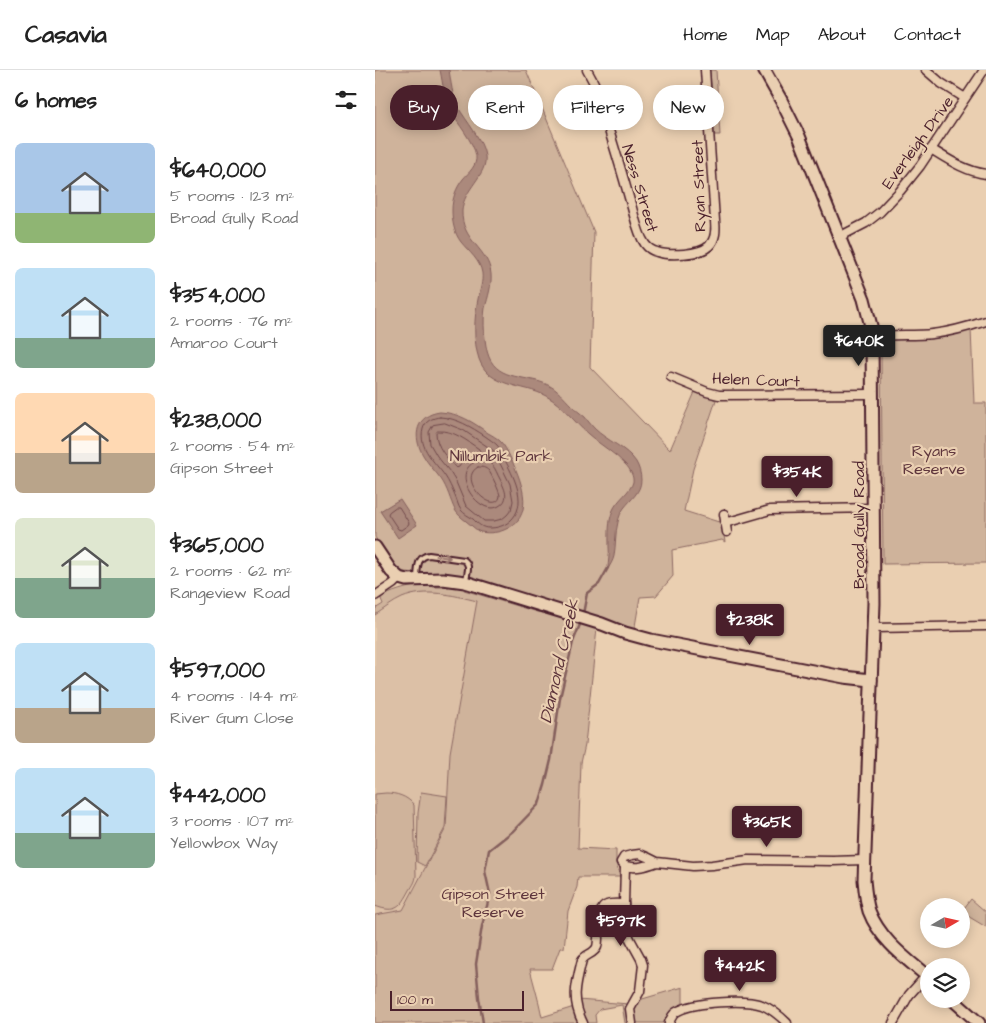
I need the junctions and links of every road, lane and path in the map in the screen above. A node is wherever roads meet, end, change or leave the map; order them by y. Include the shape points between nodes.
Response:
1 (587, 70) edge
2 (705, 70) edge
3 (764, 70) edge
4 (927, 70) edge
5 (983, 70) edge
6 (965, 98) junction
7 (931, 150) junction
8 (986, 174) edge
9 (839, 237) junction
10 (713, 241) joint
11 (986, 321) edge
12 (872, 337) junction
13 (671, 377) dead end
14 (873, 394) junction
15 (874, 508) junction
16 (727, 532) dead end
17 (375, 547) edge
18 (399, 578) junction
19 (417, 579) junction
20 (465, 582) junction
21 (375, 596) edge
22 (986, 626) edge
23 (874, 628) junction
24 (871, 680) junction
25 (864, 860) junction
26 (657, 862) junction
27 (625, 866) junction
28 (624, 904) junction
29 (920, 971) edge
30 (920, 984) edge
31 (962, 1008) edge
32 (583, 1023) edge
33 (632, 1023) edge
34 (669, 1023) edge
35 (787, 1023) edge
36 (893, 1023) edge
37 (979, 1023) edge

1 - 10 street, Ness Street via 599,95 644,243 658,253 682,254 701,251
2 - 10 street, Ryan Street via 715,221
3 - 9 street, Broad Gully Road via 792,121
4 - 6 street
5 - 6 street, Everleigh Drive
6 - 7 street, Everleigh Drive
7 - 8 street via 965,169
7 - 9 street, Everleigh Drive via 911,179 880,212
9 - 12 street, Broad Gully Road via 864,299
11 - 12 street via 940,333
12 - 14 street, Broad Gully Road
13 - 14 street, Helen Court via 719,395
14 - 15 street, Broad Gully Road
15 - 16 street via 770,510 724,519
15 - 23 street, Broad Gully Road
17 - 18 street
18 - 19 street
18 - 21 street
19 - 20 street
19 -> 20 lane via 419,561 429,555 467,562
20 - 24 street via 651,640 844,678
22 - 23 street
23 - 24 street, Broad Gully Road
24 - 25 street, Broad Gully Road
25 - 26 street via 748,860 693,866
25 - 29 street, Broad Gully Road via 866,896 875,923 891,945
26 - 27 street via 641,867
26 - 27 street via 632,854 622,858
27 - 28 street
28 - 32 street via 603,907 596,948 583,958 575,994
28 - 33 street via 627,932 643,965 640,991 630,1008
30 - 36 street via 909,995
31 - 37 street
34 - 35 street via 675,1013 684,1009 710,1004 747,1003 767,1007

